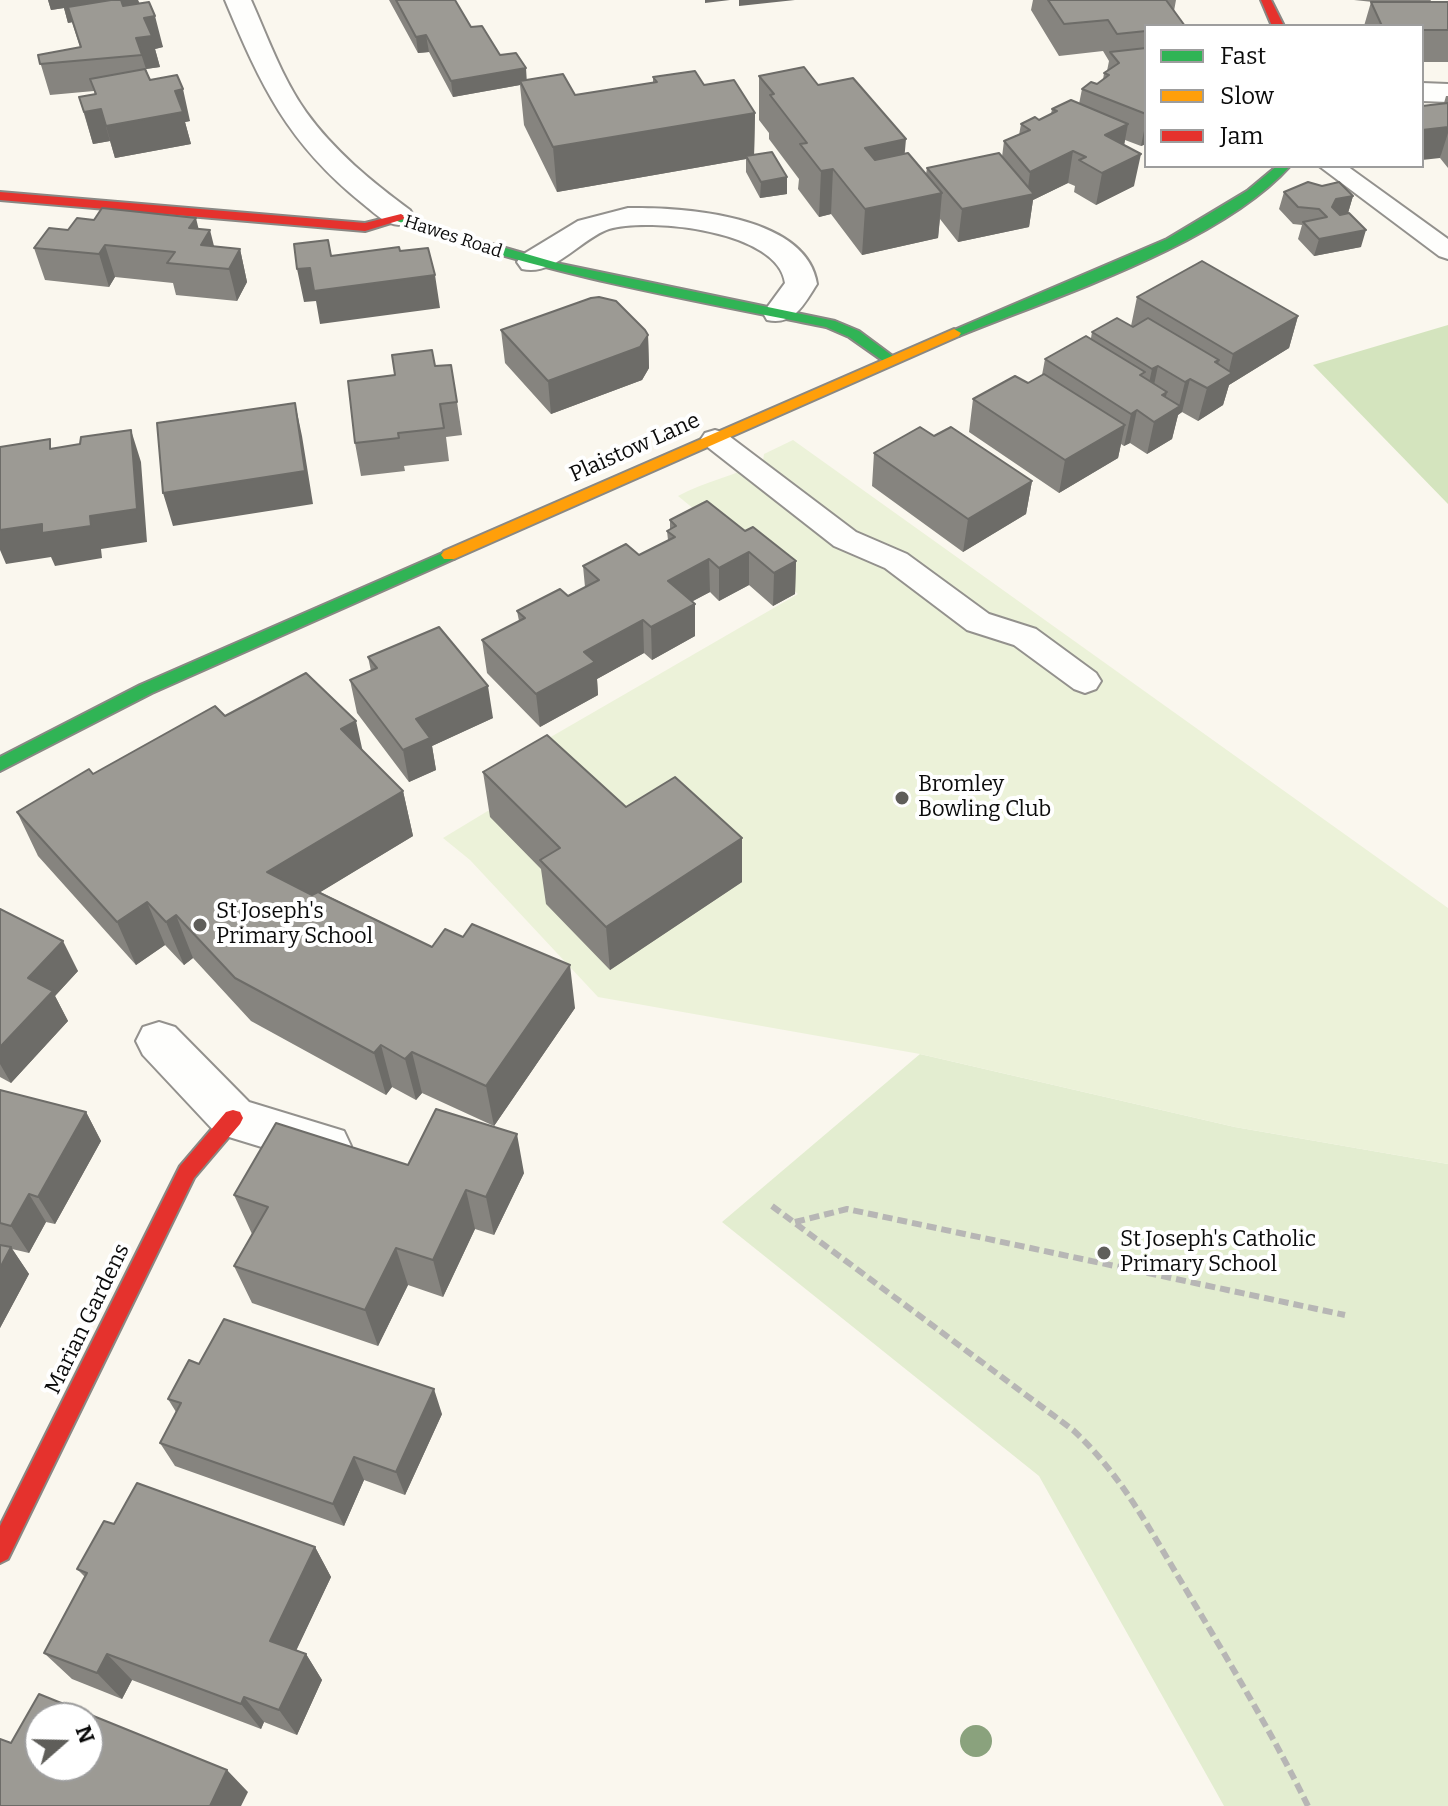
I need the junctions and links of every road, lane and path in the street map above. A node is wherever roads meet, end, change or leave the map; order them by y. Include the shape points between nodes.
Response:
1 (238, 0) edge
2 (1266, 0) edge
3 (1277, 24) edge
4 (1424, 92) edge
5 (1448, 93) edge
6 (1282, 168) edge
7 (1334, 168) edge
8 (0, 196) edge
9 (399, 217) junction
10 (1448, 251) edge
11 (533, 262) junction
12 (779, 313) junction
13 (891, 360) junction
14 (715, 439) junction
15 (1085, 681) dead end
16 (0, 765) edge
17 (159, 1041) dead end
18 (233, 1118) junction
19 (375, 1161) edge
20 (772, 1206) dead end
21 (794, 1222) junction
22 (1345, 1315) dead end
23 (0, 1551) edge
24 (1308, 1806) edge

1 - 9 street via 290,109 322,151
2 - 3 street
4 - 5 street
6 - 13 street, Plaistow Lane via 1261,188 1203,224 1140,255
7 - 10 lane
8 - 9 street, Hawes Road via 365,227
9 - 11 street, Hawes Road
11 - 12 street, Hawes Road
11 - 12 street via 605,221 645,215 688,218 730,228 781,250 798,268 801,284
12 - 13 street, Hawes Road via 854,334
13 - 14 street, Plaistow Lane
14 - 15 lane via 845,539 896,561 978,622 1025,637
14 - 16 street, Plaistow Lane via 146,689
17 - 18 street
18 - 19 street
18 - 23 street, Marian Gardens via 187,1172
20 - 21 path
21 - 22 path via 847,1209
21 - 24 path via 1073,1430 1104,1461 1196,1606

